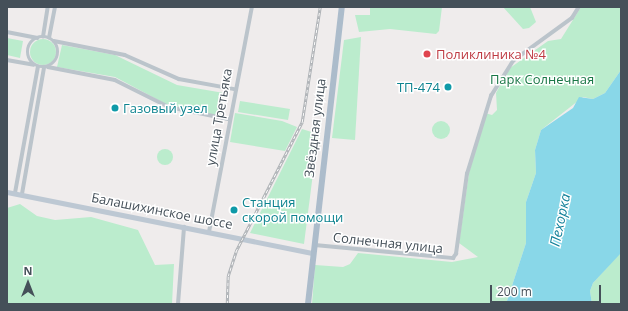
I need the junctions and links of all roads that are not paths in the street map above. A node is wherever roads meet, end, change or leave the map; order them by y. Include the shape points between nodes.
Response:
1 (48, 7) edge
2 (55, 7) edge
3 (252, 7) edge
4 (342, 7) edge
5 (579, 7) edge
6 (7, 32) edge
7 (43, 37) junction
8 (38, 38) junction
9 (49, 38) junction
10 (54, 41) junction
11 (7, 60) edge
12 (36, 66) junction
13 (46, 68) junction
14 (234, 89) junction
15 (228, 119) junction
16 (7, 192) edge
17 (15, 193) junction
18 (22, 194) junction
19 (184, 226) junction
20 (209, 232) junction
21 (312, 245) junction
22 (312, 253) junction
23 (178, 304) edge
24 (308, 304) edge

1 - 7 street
2 - 9 street
3 - 14 street, улица Третьяка
4 - 21 main road, Звёздная улица
5 - 21 street, Солнечная улица via 572,18 513,62 491,96 467,174 456,254 453,258
6 - 8 street
7 - 8 street
7 - 9 street
8 - 12 street via 30,44 28,53
9 - 10 street
10 - 13 street via 57,58
10 - 14 street via 126,55 179,79
11 - 12 street
12 - 13 street
12 - 17 street
13 - 15 street via 115,80 169,107
13 - 18 street
14 - 15 street, улица Третьяка
15 - 20 street, улица Третьяка
16 - 17 main road, Балашихинское шоссе
17 - 18 main road, Балашихинское шоссе
18 - 19 main road, Балашихинское шоссе
19 - 20 main road, Балашихинское шоссе
19 - 23 street
20 - 22 main road, Балашихинское шоссе
21 - 22 main road, Звёздная улица
22 - 24 main road, Звёздная улица

